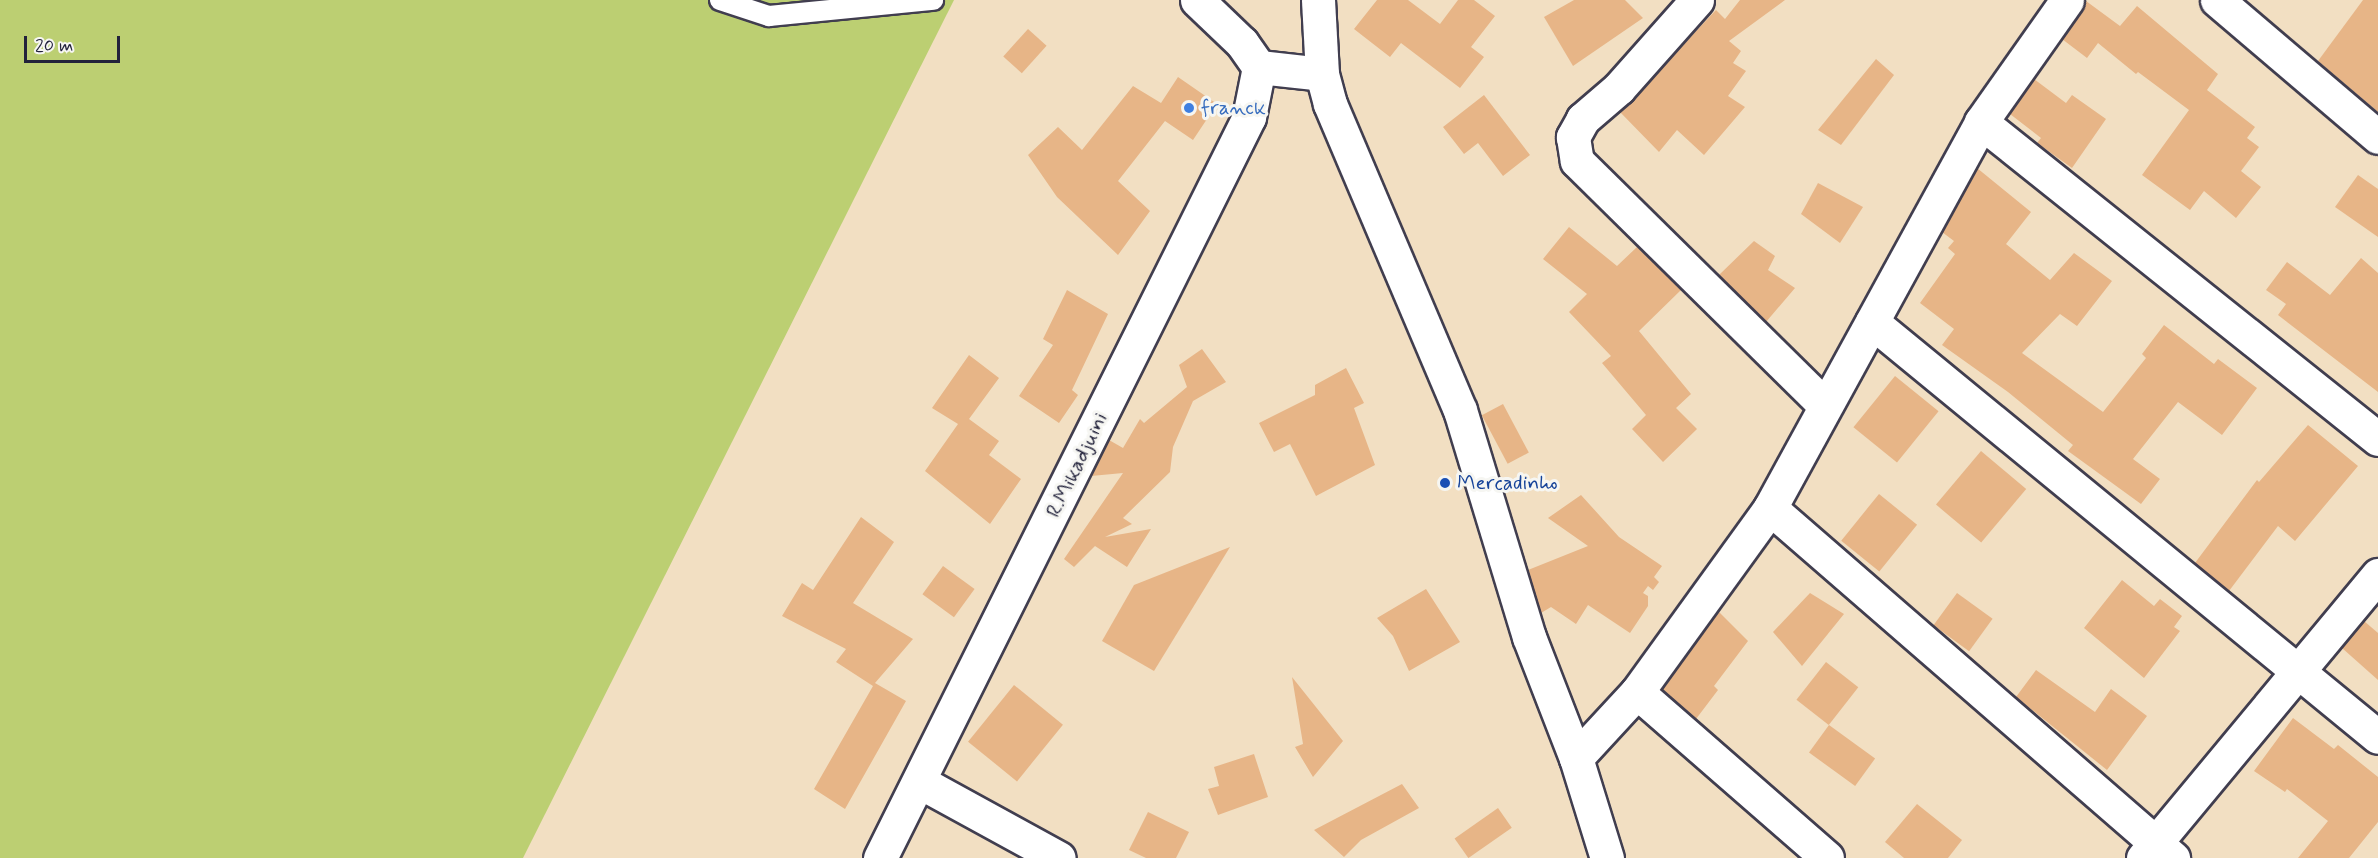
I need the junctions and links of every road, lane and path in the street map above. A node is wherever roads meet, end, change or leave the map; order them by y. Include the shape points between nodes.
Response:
1 (720, 0) edge
2 (933, 0) edge
3 (1197, 0) edge
4 (1318, 0) edge
5 (1697, 0) edge
6 (2067, 0) edge
7 (2217, 0) edge
8 (1259, 67) junction
9 (1322, 74) junction
10 (1981, 122) junction
11 (2378, 137) edge
12 (1872, 322) junction
13 (1824, 405) junction
14 (2378, 440) edge
15 (1770, 508) junction
16 (2378, 575) edge
17 (2297, 671) junction
18 (1637, 693) junction
19 (2378, 737) edge
20 (1576, 758) junction
21 (920, 782) junction
22 (2157, 853) edge
23 (880, 858) edge
24 (1059, 858) edge
25 (1607, 858) edge
26 (1827, 858) edge

1 - 2 lane via 769,16
3 - 8 street via 1242,43
4 - 9 street
5 - 13 street via 1619,88 1583,119 1573,137 1577,161
6 - 10 street
7 - 11 street
8 - 9 street
8 - 21 street, R.Mikadjuini via 1250,117
9 - 20 street via 1330,104 1460,410 1529,637
10 - 12 street
10 - 14 street
12 - 13 street
12 - 17 street
13 - 15 street
15 - 18 street
15 - 22 street
16 - 17 street
17 - 19 street
17 - 22 street
18 - 20 street
18 - 26 street
20 - 25 street
21 - 23 street, R.Mikadjuini
21 - 24 street

